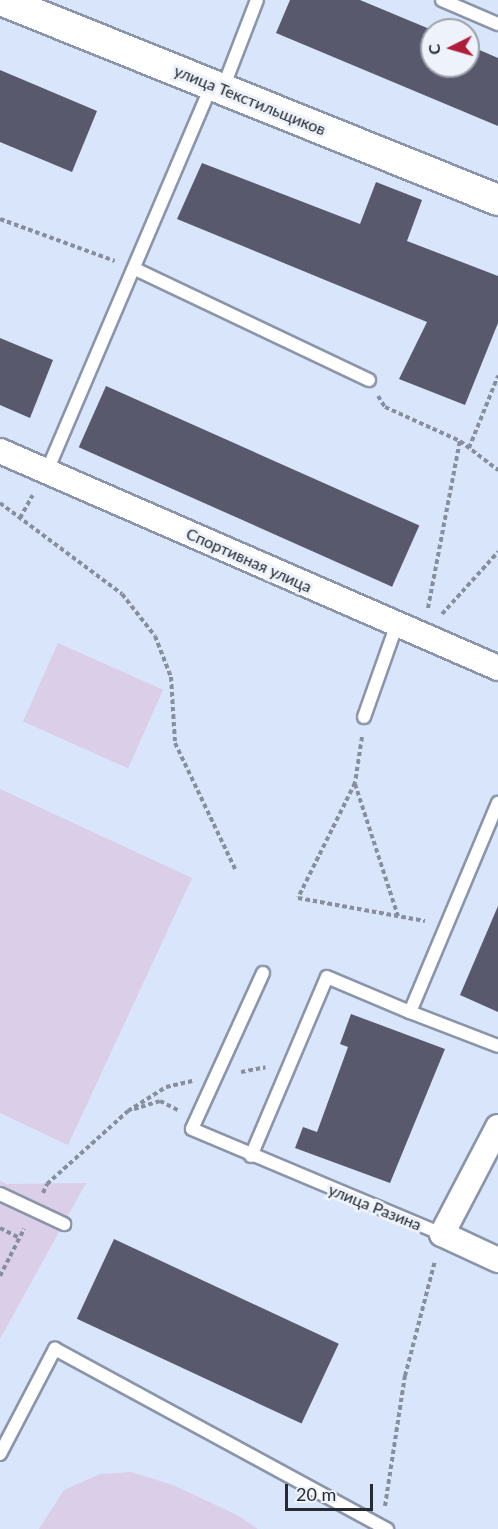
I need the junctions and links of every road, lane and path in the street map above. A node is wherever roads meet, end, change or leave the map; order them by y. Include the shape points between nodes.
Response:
1 (1, 0) edge
2 (257, 0) edge
3 (442, 0) edge
4 (498, 24) edge
5 (217, 87) junction
6 (498, 200) edge
7 (0, 219) edge
8 (135, 269) junction
9 (498, 376) edge
10 (369, 380) joint
11 (460, 441) junction
12 (469, 448) junction
13 (0, 451) edge
14 (498, 470) edge
15 (47, 471) junction
16 (0, 503) edge
17 (498, 552) edge
18 (397, 624) junction
19 (423, 635) junction
20 (498, 668) edge
21 (364, 717) joint
22 (355, 783) junction
23 (498, 803) edge
24 (235, 869) dead end
25 (399, 916) junction
26 (447, 925) junction
27 (263, 974) dead end
28 (410, 1012) junction
29 (498, 1046) edge
30 (291, 1062) junction
31 (216, 1077) junction
32 (498, 1127) edge
33 (251, 1156) junction
34 (47, 1184) dead end
35 (0, 1194) edge
36 (64, 1224) dead end
37 (0, 1228) edge
38 (442, 1234) junction
39 (20, 1238) dead end
40 (498, 1260) edge
41 (0, 1454) edge
42 (384, 1527) edge

1 - 5 street, улица Текстильщиков
2 - 5 lane
3 - 4 lane
5 - 6 street, улица Текстильщиков
5 - 8 lane
7 - 8 path
8 - 10 lane
8 - 15 lane
9 - 12 path
10 - 11 path via 385,407
11 - 12 path
11 - 19 path
12 - 14 path
13 - 15 street, Спортивная улица
15 - 18 street, Спортивная улица
16 - 24 path via 122,594 155,636 171,677 175,743
17 - 19 path
18 - 19 street, Спортивная улица
18 - 21 lane
19 - 20 street, Спортивная улица
21 - 22 path
22 - 25 path
22 - 25 path via 298,898
23 - 26 lane
25 - 26 path
26 - 28 lane
27 - 31 lane
28 - 29 lane
28 - 30 lane via 327,977
30 - 31 path
30 - 33 lane
31 - 33 lane, улица Разина via 192,1130
31 - 34 path via 166,1087 129,1111
32 - 38 street
33 - 38 lane, улица Разина
35 - 36 lane
37 - 39 path
38 - 40 street, улица Разина
38 - 42 path via 405,1376
41 - 42 lane via 55,1348

